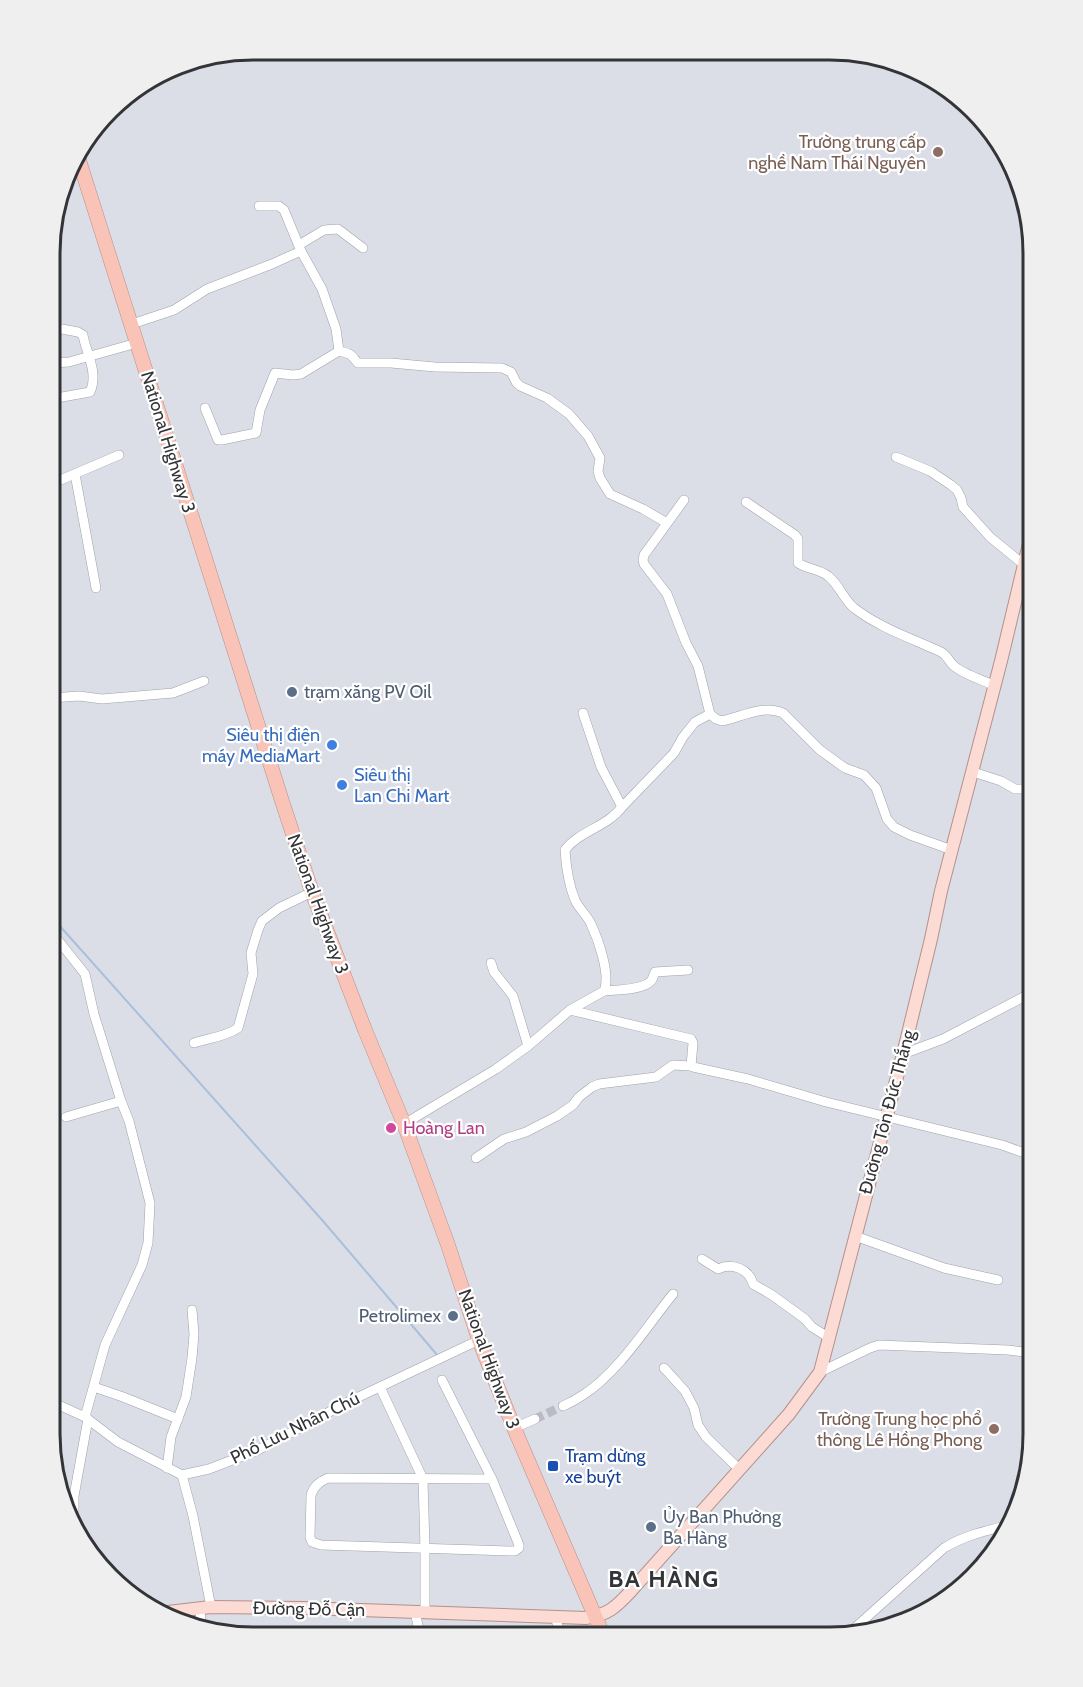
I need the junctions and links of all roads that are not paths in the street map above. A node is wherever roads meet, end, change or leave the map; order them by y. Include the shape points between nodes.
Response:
1 (81, 166) edge
2 (259, 206) dead end
3 (300, 248) junction
4 (363, 248) dead end
5 (132, 324) junction
6 (60, 329) edge
7 (137, 344) junction
8 (339, 351) junction
9 (89, 356) junction
10 (60, 362) edge
11 (60, 397) edge
12 (206, 408) dead end
13 (119, 455) dead end
14 (896, 457) dead end
15 (75, 474) junction
16 (60, 480) edge
17 (684, 500) dead end
18 (746, 502) dead end
19 (667, 523) junction
20 (1023, 564) joint
21 (96, 588) dead end
22 (204, 681) dead end
23 (995, 686) junction
24 (60, 697) edge
25 (583, 713) dead end
26 (710, 714) junction
27 (973, 772) junction
28 (1023, 789) edge
29 (622, 807) junction
30 (952, 850) junction
31 (312, 892) junction
32 (60, 943) edge
33 (491, 963) dead end
34 (688, 970) dead end
35 (604, 991) junction
36 (1023, 998) edge
37 (570, 1010) junction
38 (194, 1043) dead end
39 (528, 1046) junction
40 (903, 1054) junction
41 (691, 1066) junction
42 (121, 1101) junction
43 (885, 1116) junction
44 (66, 1118) dead end
45 (404, 1124) junction
46 (1023, 1152) edge
47 (476, 1158) dead end
48 (855, 1236) junction
49 (702, 1259) dead end
50 (998, 1280) dead end
51 (673, 1294) dead end
52 (192, 1310) dead end
53 (828, 1337) junction
54 (479, 1340) junction
55 (1023, 1352) edge
56 (664, 1368) dead end
57 (820, 1372) junction
58 (442, 1380) dead end
59 (94, 1387) junction
60 (380, 1387) junction
61 (60, 1406) edge
62 (563, 1407) tunnel mouth
63 (86, 1418) junction
64 (178, 1419) junction
65 (535, 1419) tunnel mouth
66 (514, 1428) junction
67 (167, 1468) junction
68 (740, 1470) junction
69 (182, 1475) junction
70 (423, 1479) junction
71 (492, 1479) junction
72 (74, 1505) edge
73 (999, 1527) edge
74 (425, 1548) junction
75 (206, 1608) junction
76 (177, 1611) edge
77 (420, 1611) junction
78 (555, 1616) junction
79 (594, 1617) junction
80 (203, 1620) edge
81 (859, 1625) edge
82 (420, 1627) edge
83 (558, 1627) edge
84 (599, 1627) edge

1 - 5 highway, National Highway 3
2 - 3 street via 281,207
3 - 4 street via 324,230 333,229 343,231
3 - 5 street via 272,264 207,289 174,310
3 - 8 street via 322,289
5 - 7 highway, National Highway 3
6 - 9 street via 81,333
7 - 9 street
7 - 31 highway, National Highway 3
8 - 12 street via 300,374 275,374 260,410 256,433 218,440
8 - 19 street via 350,354 358,363 507,369 520,386 560,406 588,436 600,458 600,478 610,494
9 - 10 street
9 - 11 street via 92,390
13 - 15 street
14 - 20 street via 930,471 957,490 963,507 990,537
15 - 16 street
15 - 21 street
17 - 19 street
18 - 23 street via 795,535 798,563 829,576 852,606 890,631 944,653 959,669
19 - 26 street via 643,560 665,589 698,666
20 - 23 main road, Đường Tôn Đức Thắng
22 - 24 street via 173,693 102,699
23 - 27 main road, Đường Tôn Đức Thắng
25 - 29 street via 601,767
26 - 29 street via 695,722 674,753
26 - 30 street via 722,721 766,710 783,713 820,750 844,768 864,775 876,788 887,819 894,827
27 - 28 street
27 - 30 main road, Đường Tôn Đức Thắng
29 - 35 street via 615,817 570,843 565,850 574,899 590,922 601,955
30 - 40 main road, Đường Tôn Đức Thắng
31 - 38 street via 262,921 251,953 253,974 238,1028 224,1036
31 - 45 highway, National Highway 3
32 - 42 street via 85,974
33 - 39 street via 513,996
34 - 35 street via 655,972 647,983
35 - 37 street
36 - 40 street via 943,1040
37 - 39 street
37 - 41 street via 691,1039
39 - 45 street
40 - 43 main road, Đường Tôn Đức Thắng
41 - 43 street
41 - 47 street via 673,1065 656,1077 599,1084 557,1116 504,1139
42 - 44 street
42 - 59 street via 150,1203 148,1243 142,1265 105,1344
43 - 46 street
43 - 48 main road, Đường Tôn Đức Thắng
45 - 54 highway, National Highway 3
48 - 50 street via 944,1268
48 - 53 main road, Đường Tôn Đức Thắng
49 - 53 street via 716,1269 739,1268 753,1284
51 - 62 street via 618,1364 589,1391
52 - 64 street via 192,1358
53 - 57 main road, Đường Tôn Đức Thắng
54 - 60 street, Phố Lưu Nhân Chú
54 - 66 highway, National Highway 3
55 - 57 street via 879,1345
56 - 68 street via 685,1391 706,1437
57 - 68 main road, Đường Tôn Đức Thắng
58 - 71 street
59 - 63 street
59 - 64 street
60 - 69 street, Phố Lưu Nhân Chú via 256,1451
60 - 70 street
61 - 63 street
63 - 67 street via 118,1442
63 - 72 street
64 - 67 street
65 - 66 street
66 - 79 highway, National Highway 3
67 - 69 street
68 - 79 main road, Đường Tôn Đức Thắng via 620,1603
69 - 75 street via 193,1516
70 - 71 street
70 - 74 street
70 - 74 street via 324,1480 313,1488 311,1495 310,1537 321,1545
71 - 74 street via 519,1548
73 - 81 street via 973,1533 944,1548
74 - 77 street
75 - 76 main road, Đường Đỗ Cận
75 - 77 main road, Đường Đỗ Cận
75 - 80 street
77 - 78 main road, Đường Đỗ Cận
77 - 82 street
78 - 79 main road, Đường Đỗ Cận
78 - 83 street
79 - 84 highway, National Highway 3

